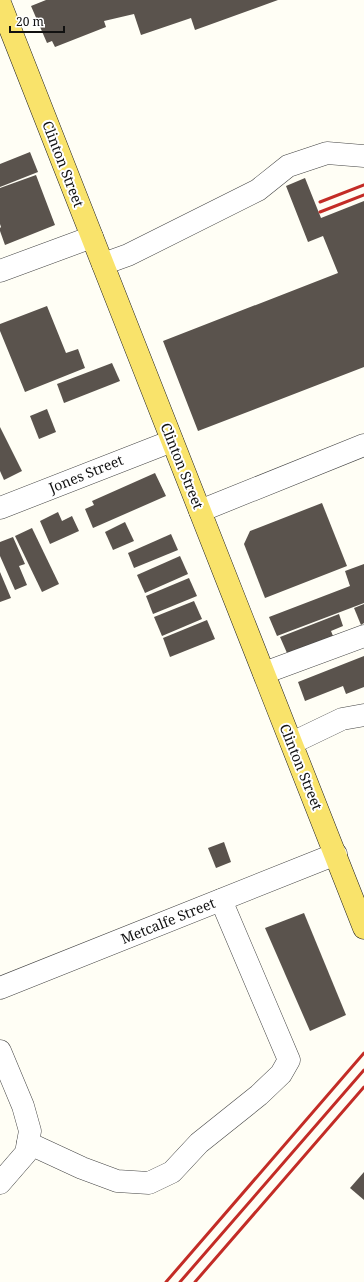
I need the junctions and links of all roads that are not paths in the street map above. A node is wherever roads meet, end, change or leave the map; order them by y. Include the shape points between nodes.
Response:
1 (0, 3) edge
2 (6, 38) edge
3 (364, 156) edge
4 (92, 237) junction
5 (103, 264) junction
6 (0, 272) edge
7 (172, 441) junction
8 (364, 445) edge
9 (0, 508) edge
10 (200, 511) junction
11 (364, 636) edge
12 (264, 673) junction
13 (364, 715) edge
14 (292, 743) junction
15 (336, 854) junction
16 (221, 900) junction
17 (364, 928) edge
18 (0, 988) edge
19 (0, 1051) edge
20 (28, 1143) junction
21 (0, 1183) edge

1 - 2 main road, Clinton Street
2 - 4 main road, Clinton Street
3 - 5 street via 327,153 288,166 258,190 128,255
4 - 5 main road, Clinton Street
4 - 6 street
5 - 7 main road, Clinton Street
7 - 9 street, Jones Street
7 - 10 main road, Clinton Street
8 - 10 street
10 - 12 main road, Clinton Street
11 - 12 street
12 - 14 main road, Clinton Street
13 - 14 street via 342,719
14 - 15 main road, Clinton Street
15 - 16 street, Metcalfe Street
15 - 17 main road, Clinton Street
16 - 18 street, Metcalfe Street
16 - 20 street via 289,1060 281,1074 199,1143 172,1172 149,1183 117,1182
19 - 20 street via 30,1131
20 - 21 street via 26,1152

